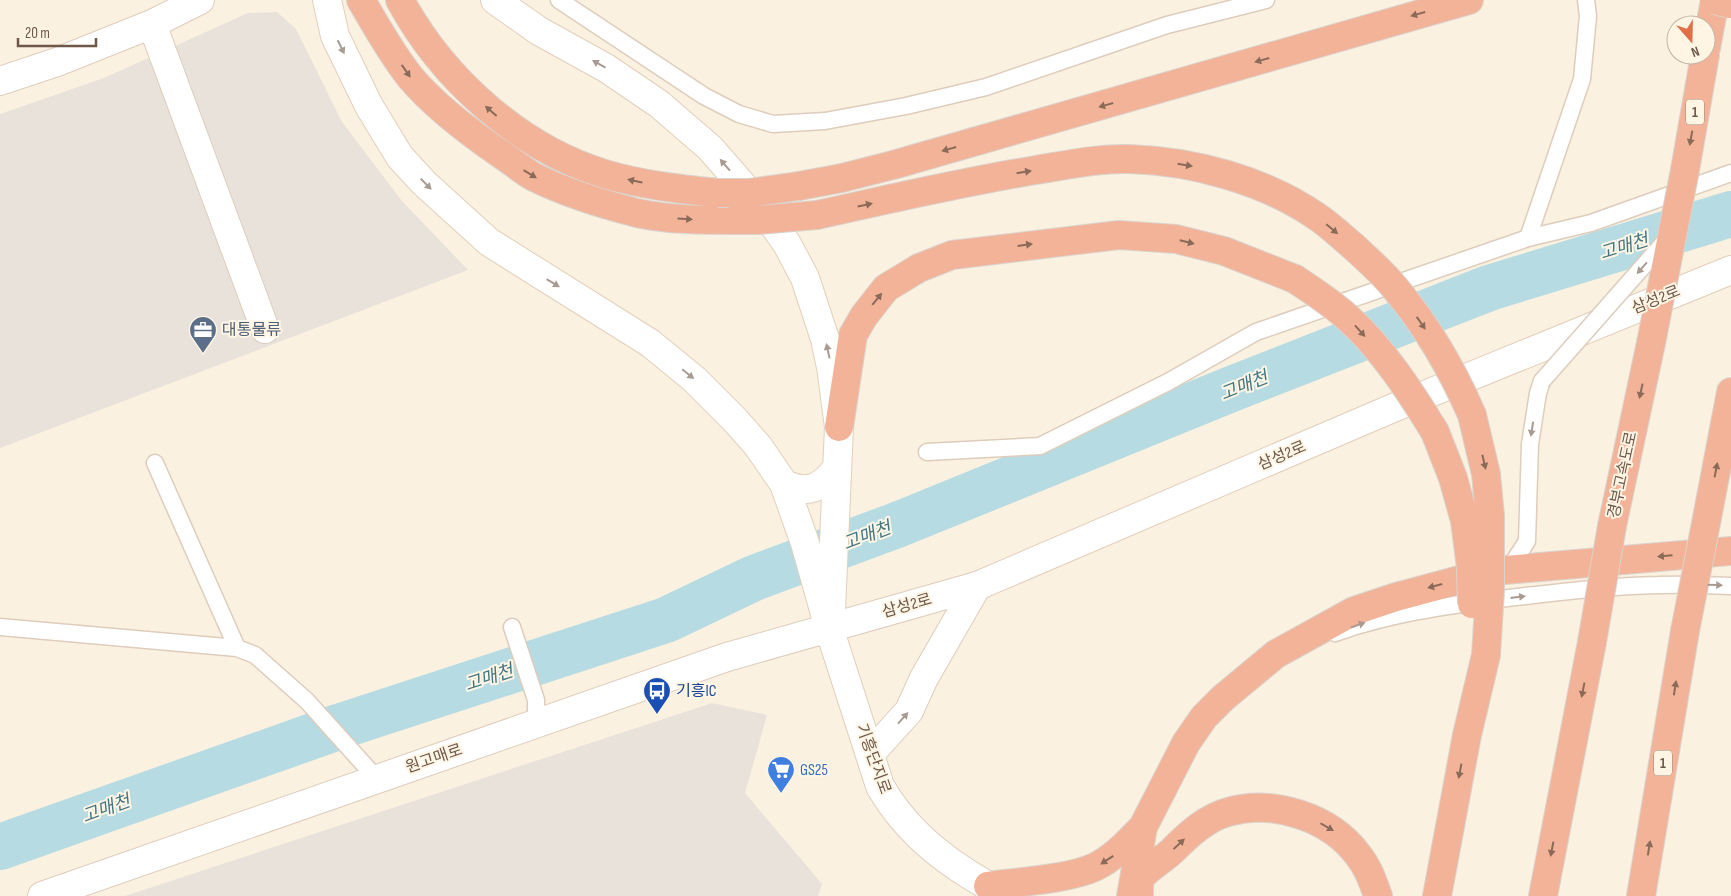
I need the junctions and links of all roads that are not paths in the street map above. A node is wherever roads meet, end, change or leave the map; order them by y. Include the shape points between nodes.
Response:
1 (200, 0) edge
2 (327, 0) edge
3 (361, 0) edge
4 (400, 0) edge
5 (494, 0) edge
6 (559, 0) edge
7 (1266, 0) edge
8 (1467, 0) edge
9 (1586, 0) edge
10 (1714, 0) edge
11 (1731, 4) edge
12 (1712, 15) edge
13 (152, 24) junction
14 (1703, 65) edge
15 (0, 81) edge
16 (1731, 173) edge
17 (1674, 231) junction
18 (1528, 238) junction
19 (1731, 270) edge
20 (265, 329) dead end
21 (1457, 382) junction
22 (1731, 392) edge
23 (840, 427) junction
24 (927, 452) dead end
25 (155, 463) dead end
26 (837, 468) junction
27 (784, 484) junction
28 (1478, 519) junction
29 (1731, 551) edge
30 (1509, 569) junction
31 (978, 586) junction
32 (1731, 586) edge
33 (826, 589) junction
34 (0, 627) edge
35 (512, 627) dead end
36 (829, 628) junction
37 (237, 648) junction
38 (536, 712) junction
39 (870, 754) junction
40 (369, 769) junction
41 (1143, 827) junction
42 (1137, 889) edge
43 (998, 891) edge
44 (42, 896) edge
45 (1378, 896) edge
46 (1437, 896) edge
47 (1543, 896) edge
48 (1641, 896) edge

1 - 13 main road
2 -> 27 main road via 335,36 369,106 400,157 424,183 489,242 650,343 694,379 758,446
3 -> 21 highway, bridge via 376,28 411,77 477,138 532,176 590,199 638,213 685,220 817,215 1009,175 1084,162 1128,159 1195,167 1258,186 1317,216 1354,247 1405,301
8 -> 4 highway, bridge via 893,165 842,178 749,193 667,188 603,173 523,135 490,110 458,79 412,22
23 -> 5 main road via 825,339 805,278 787,244 759,204 710,148 659,104
6 - 7 lane via 704,96 739,114 773,124 825,121 986,87 1167,24
9 - 18 lane via 1588,16 1582,79
10 - 11 highway, bridge
10 - 12 highway
13 - 15 main road
13 - 20 main road
14 -> 17 highway, 경부고속도로 / 1, bridge
16 - 18 lane via 1591,223
17 -> 30 lane, bridge via 1542,381 1530,444 1527,541
17 -> 47 highway, 경부고속도로 / 1, bridge via 1612,526
18 - 24 lane via 1256,332 1168,382 1040,446
19 - 21 main road, 삼성2로
21 -> 28 highway, bridge via 1472,415 1486,474
21 - 31 main road, 삼성2로
48 -> 22 highway, 1, bridge via 1685,630
23 - 26 main road
23 -> 28 highway, bridge via 853,335 886,288 919,268 952,255 1043,243 1119,235 1176,239 1224,251 1295,279 1349,318 1413,397 1435,432 1453,478
25 - 37 lane
26 - 27 main road via 825,483 816,488 799,489
26 - 33 main road via 834,534
27 - 33 main road
28 -> 46 highway, bridge via 1490,590
29 -> 30 highway
30 -> 41 highway via 1396,596 1354,611 1276,654 1204,717 1186,743
31 - 36 main road, 삼성2로
39 -> 31 main road via 909,711 924,678
42 -> 32 lane via 1153,832 1205,738 1250,687 1280,664 1333,634 1400,614 1541,594 1658,585
33 - 36 main road
34 - 37 lane
35 - 38 lane
36 - 38 main road, 원고매로
36 - 39 main road, 기흥단지로
37 - 40 lane via 254,655 308,701
38 - 40 main road, 원고매로
39 - 43 main road, 기흥단지로 via 880,786 908,827 951,864
40 - 44 main road, 원고매로
41 - 42 highway
41 -> 43 highway via 1116,854 1096,867
42 -> 45 highway via 1202,824 1226,812 1254,807 1292,812 1327,825 1359,856

